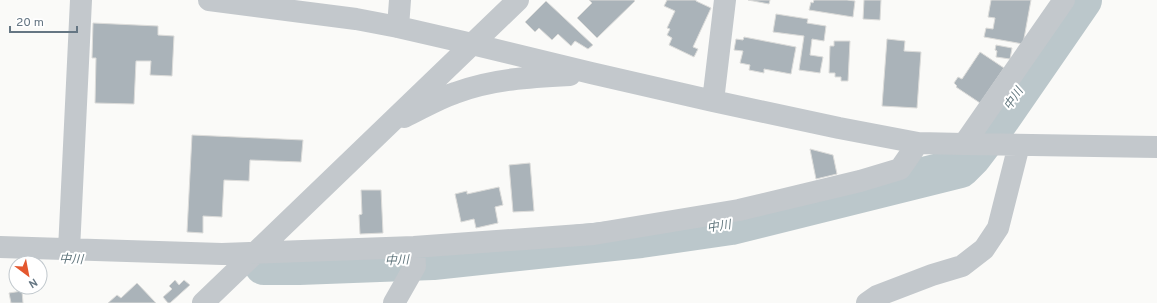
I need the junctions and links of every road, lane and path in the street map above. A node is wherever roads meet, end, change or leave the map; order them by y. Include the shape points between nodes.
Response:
1 (81, 0) edge
2 (209, 0) edge
3 (400, 0) edge
4 (518, 0) edge
5 (725, 0) edge
6 (1064, 0) edge
7 (398, 28) junction
8 (472, 44) junction
9 (592, 73) junction
10 (713, 101) junction
11 (384, 127) junction
12 (918, 143) junction
13 (970, 144) junction
14 (1014, 145) junction
15 (1157, 147) edge
16 (0, 247) edge
17 (69, 250) junction
18 (256, 253) junction
19 (414, 256) junction
20 (203, 303) edge
21 (394, 303) edge
22 (866, 303) edge

1 - 17 street
2 - 7 street via 356,19
3 - 7 street
4 - 8 street
5 - 10 street
6 - 13 street
7 - 8 street
8 - 9 street
8 - 11 street
9 - 10 street
9 - 11 street via 485,83 454,93
10 - 12 street
11 - 18 street
12 - 13 street
12 - 19 street via 900,169 739,210 594,234
13 - 14 street
14 - 15 street
14 - 22 street via 998,228 984,249 962,266 877,296
16 - 17 street
17 - 18 street
18 - 19 street
18 - 20 street
19 - 21 street

